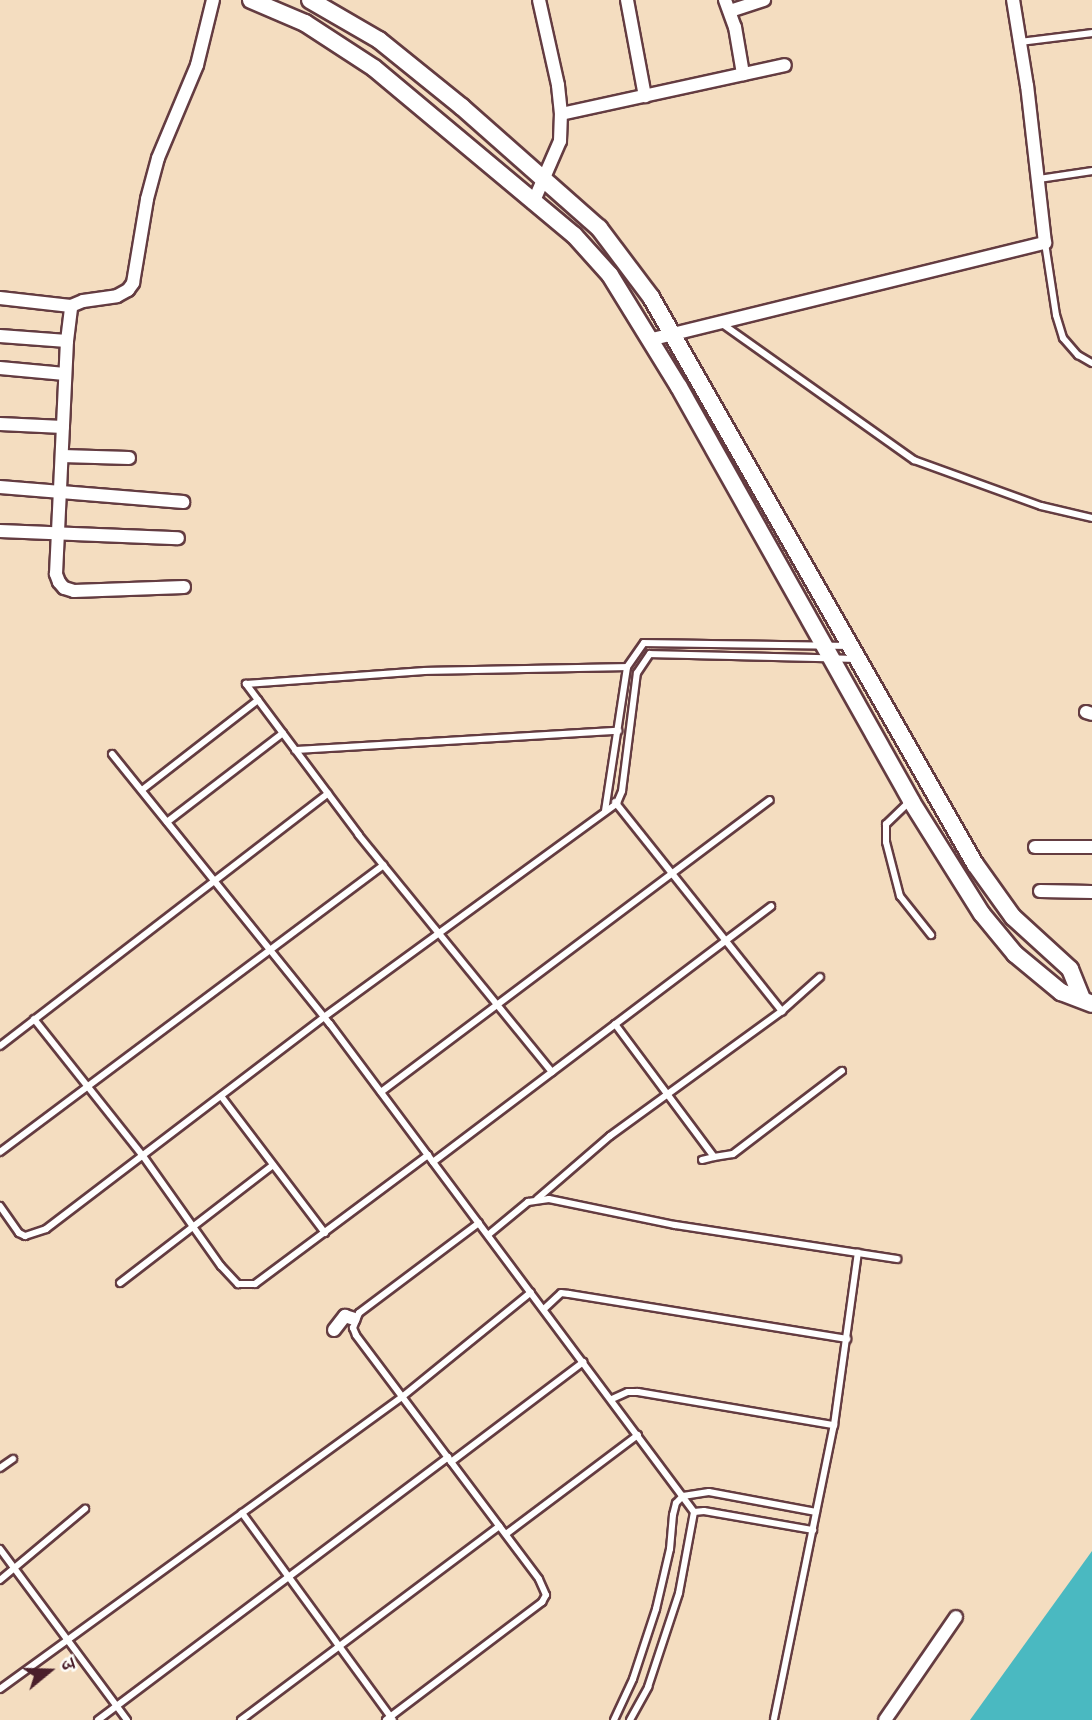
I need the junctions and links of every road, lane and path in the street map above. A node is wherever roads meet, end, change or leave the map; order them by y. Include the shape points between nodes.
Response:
1 (213, 0) edge
2 (251, 0) edge
3 (310, 0) edge
4 (539, 0) edge
5 (627, 0) edge
6 (764, 0) edge
7 (1013, 0) edge
8 (728, 6) edge
9 (1092, 33) edge
10 (1020, 42) junction
11 (785, 65) dead end
12 (743, 74) junction
13 (645, 96) junction
14 (561, 114) junction
15 (1092, 171) edge
16 (1037, 179) junction
17 (546, 180) junction
18 (533, 204) junction
19 (1045, 243) junction
20 (0, 298) edge
21 (71, 306) junction
22 (719, 322) junction
23 (672, 333) junction
24 (0, 336) edge
25 (649, 340) junction
26 (66, 341) junction
27 (1092, 363) edge
28 (0, 368) edge
29 (65, 374) junction
30 (0, 424) edge
31 (63, 427) junction
32 (61, 456) junction
33 (130, 458) dead end
34 (0, 487) edge
35 (60, 493) junction
36 (183, 502) dead end
37 (1092, 518) edge
38 (0, 531) edge
39 (59, 535) junction
40 (178, 538) dead end
41 (184, 587) dead end
42 (827, 653) junction
43 (856, 653) junction
44 (627, 667) junction
45 (258, 700) junction
46 (618, 732) junction
47 (283, 733) junction
48 (295, 750) junction
49 (113, 754) dead end
50 (142, 790) junction
51 (328, 793) junction
52 (609, 796) junction
53 (770, 800) dead end
54 (911, 801) junction
55 (617, 803) junction
56 (605, 810) junction
57 (167, 822) junction
58 (1035, 847) dead end
59 (1092, 847) edge
60 (383, 865) junction
61 (674, 873) junction
62 (215, 881) junction
63 (1040, 891) dead end
64 (1092, 892) edge
65 (1000, 899) junction
66 (771, 906) dead end
67 (982, 914) junction
68 (440, 934) junction
69 (931, 935) dead end
70 (727, 940) junction
71 (270, 950) junction
72 (820, 977) dead end
73 (1087, 1001) edge
74 (497, 1005) junction
75 (782, 1011) junction
76 (324, 1017) junction
77 (34, 1019) junction
78 (615, 1024) junction
79 (0, 1046) edge
80 (842, 1071) dead end
81 (552, 1072) junction
82 (85, 1087) junction
83 (381, 1092) junction
84 (668, 1094) junction
85 (221, 1096) junction
86 (0, 1152) edge
87 (428, 1155) junction
88 (143, 1156) junction
89 (714, 1157) junction
90 (702, 1160) dead end
91 (433, 1162) junction
92 (273, 1165) junction
93 (537, 1199) junction
94 (0, 1206) edge
95 (479, 1223) junction
96 (193, 1227) junction
97 (325, 1233) junction
98 (488, 1235) junction
99 (858, 1253) junction
100 (897, 1259) dead end
101 (120, 1283) dead end
102 (531, 1292) junction
103 (544, 1309) junction
104 (354, 1319) junction
105 (334, 1329) dead end
106 (847, 1339) junction
107 (583, 1362) junction
108 (402, 1397) junction
109 (611, 1399) junction
110 (834, 1425) junction
111 (638, 1435) junction
112 (13, 1458) dead end
113 (449, 1460) junction
114 (0, 1468) edge
115 (683, 1496) junction
116 (85, 1509) dead end
117 (694, 1512) junction
118 (242, 1513) junction
119 (816, 1513) junction
120 (499, 1526) junction
121 (813, 1530) junction
122 (506, 1534) junction
123 (0, 1549) edge
124 (15, 1569) junction
125 (289, 1576) junction
126 (0, 1580) edge
127 (956, 1617) dead end
128 (69, 1639) junction
129 (338, 1647) junction
130 (0, 1689) edge
131 (116, 1706) junction
132 (390, 1719) edge
133 (774, 1719) edge
134 (98, 1720) edge
135 (127, 1720) edge
136 (241, 1720) edge
137 (614, 1720) edge
138 (630, 1720) edge
139 (885, 1720) edge

1 - 21 street via 197,65 158,158 133,283 117,296
2 - 18 street via 305,23 374,68
3 - 17 street via 379,40
4 - 14 street
5 - 13 street
6 - 8 street
7 - 10 street
8 - 12 street
9 - 10 lane
10 - 16 street
11 - 12 street
12 - 13 street
13 - 14 street
14 - 17 street via 560,141
15 - 16 lane
16 - 19 street
17 - 18 street
17 - 23 street via 599,228
18 - 25 street via 574,235 610,275
19 - 22 street
19 - 27 lane via 1063,338
20 - 21 street
21 - 26 street
22 - 23 street
22 - 37 lane via 914,460 1041,506
23 - 25 street
23 - 43 street
24 - 26 street
25 - 42 street
26 - 29 street
28 - 29 street
29 - 31 street
30 - 31 street
31 - 32 street
32 - 33 street
32 - 35 street
34 - 35 street
35 - 36 street
35 - 39 street
38 - 39 street
39 - 40 street
39 - 41 street via 56,574 64,588
42 - 43 lane
42 - 43 lane
42 - 44 lane via 653,641 637,649
42 - 54 street
42 - 55 lane via 650,654 637,673
43 - 65 street via 975,864
44 - 45 lane via 425,671 246,684
44 - 46 lane
45 - 47 lane
45 - 50 lane
46 - 48 lane
46 - 52 lane
47 - 48 lane
47 - 57 lane
48 - 51 lane
49 - 50 lane
50 - 57 lane
51 - 60 lane
51 - 62 lane
52 - 55 lane
52 - 56 lane
53 - 61 lane
54 - 67 street
54 - 69 lane via 886,824 885,832 900,896
55 - 56 lane
55 - 61 lane
56 - 68 lane
57 - 62 lane
58 - 59 street
60 - 68 lane
60 - 71 lane
61 - 70 lane
61 - 74 lane
62 - 71 lane
62 - 77 lane
63 - 64 street
65 - 67 street
65 - 73 street via 1013,917 1070,969
66 - 70 lane
67 - 73 street via 1015,954 1051,985
68 - 74 lane
68 - 76 lane
70 - 75 lane
70 - 78 lane
71 - 76 lane
71 - 82 lane
72 - 75 lane
74 - 81 lane
74 - 83 lane
75 - 84 lane
76 - 83 lane
76 - 85 lane
77 - 79 lane
77 - 82 lane
78 - 81 lane
78 - 84 lane
80 - 89 lane via 733,1154
81 - 91 lane
82 - 86 lane
82 - 88 lane
83 - 87 lane
84 - 89 lane
84 - 93 lane via 585,1155
85 - 88 lane
85 - 92 lane
87 - 91 lane
87 - 97 lane
88 - 94 lane via 34,1235 19,1233
88 - 96 lane
89 - 90 lane
91 - 95 lane
92 - 96 lane
92 - 97 lane
93 - 98 lane
93 - 99 lane
95 - 98 lane
95 - 104 lane
96 - 97 lane via 229,1276 245,1286 255,1284
96 - 101 lane
98 - 102 lane
99 - 100 lane
99 - 106 lane
102 - 103 lane
102 - 108 lane
103 - 106 lane via 561,1293
103 - 107 lane
104 - 105 street via 345,1316
104 - 108 lane via 356,1335
106 - 110 lane
107 - 109 lane
107 - 113 lane
108 - 113 lane
108 - 118 lane
109 - 110 lane via 638,1392
109 - 111 lane
110 - 119 lane
111 - 115 lane
111 - 122 lane
112 - 114 lane
113 - 120 lane
113 - 125 lane
115 - 117 lane
115 - 119 lane via 709,1492
115 - 137 lane via 673,1515 656,1609
116 - 124 lane
117 - 121 lane
117 - 138 lane via 679,1592 648,1687
118 - 125 lane
118 - 128 lane
119 - 121 lane
120 - 122 lane
120 - 129 lane
121 - 133 lane
122 - 132 lane via 545,1587 542,1602
123 - 124 lane
124 - 126 lane
124 - 128 lane
125 - 129 lane
125 - 131 lane
127 - 139 street
128 - 130 lane
128 - 131 lane
129 - 132 lane
129 - 136 lane
131 - 134 lane
131 - 135 lane

